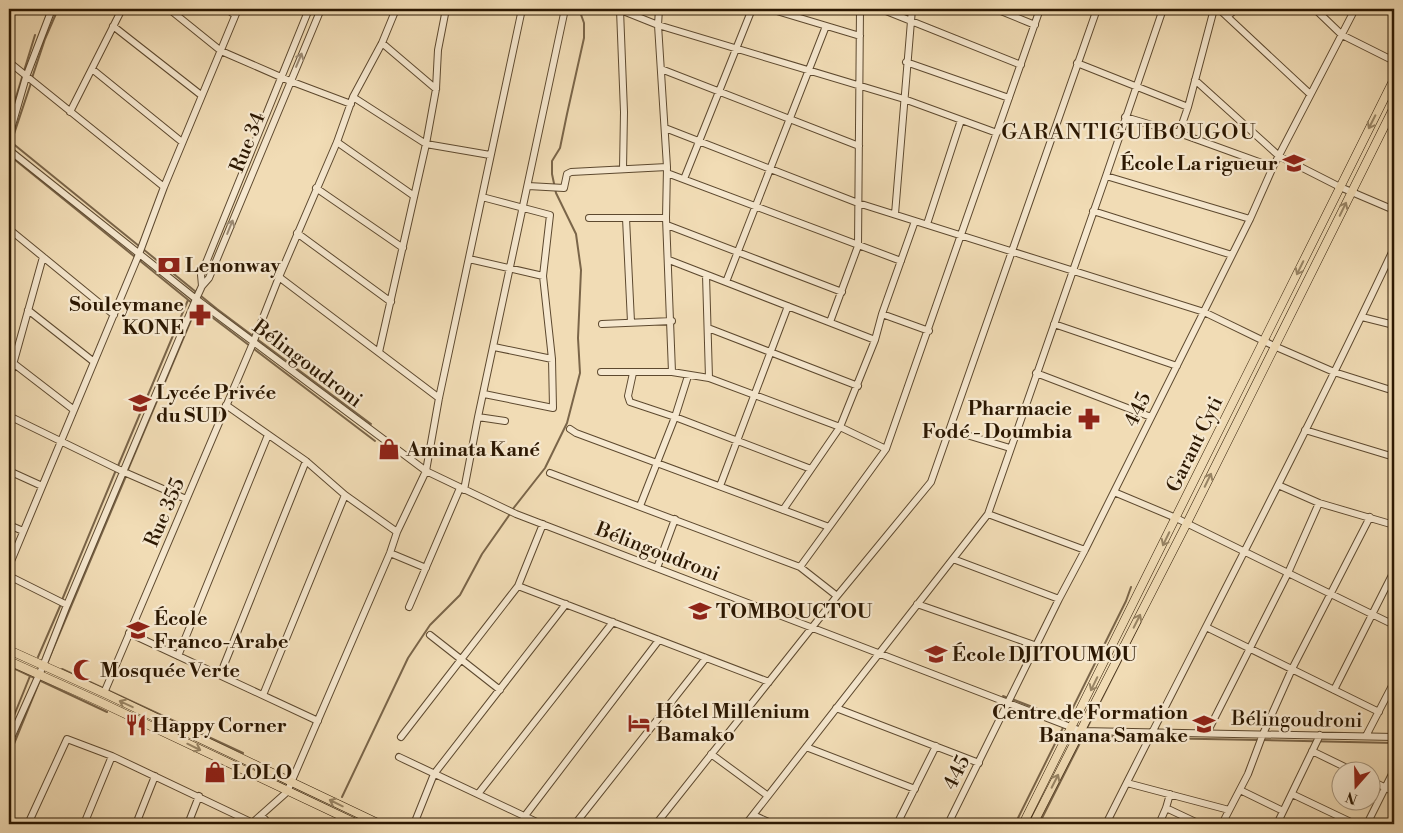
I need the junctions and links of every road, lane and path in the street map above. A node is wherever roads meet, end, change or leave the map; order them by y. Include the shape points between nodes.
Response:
1 (52, 9) edge
2 (122, 9) edge
3 (169, 9) edge
4 (227, 9) edge
5 (309, 9) edge
6 (321, 9) edge
7 (396, 9) edge
8 (446, 9) edge
9 (522, 9) edge
10 (565, 9) edge
11 (619, 9) edge
12 (752, 9) edge
13 (770, 9) edge
14 (860, 9) edge
15 (881, 9) edge
16 (912, 9) edge
17 (996, 9) edge
18 (1040, 9) edge
19 (1097, 9) edge
20 (1163, 9) edge
21 (1214, 9) edge
22 (1219, 9) edge
23 (1236, 9) edge
24 (1315, 9) edge
25 (1355, 9) edge
26 (660, 11) edge
27 (236, 12) edge
28 (1228, 16) junction
29 (911, 21) junction
30 (1035, 24) junction
31 (658, 25) junction
32 (113, 26) junction
33 (826, 26) junction
34 (1342, 35) junction
35 (860, 36) junction
36 (382, 43) junction
37 (736, 48) junction
38 (221, 51) junction
39 (1394, 61) edge
40 (9, 62) edge
41 (906, 62) junction
42 (1077, 63) junction
43 (1021, 65) junction
44 (92, 69) junction
45 (661, 69) junction
46 (809, 70) junction
47 (26, 77) junction
48 (280, 77) junction
49 (1394, 78) edge
50 (1195, 80) junction
51 (290, 81) junction
52 (860, 86) junction
53 (1136, 86) junction
54 (436, 89) junction
55 (719, 91) junction
56 (1310, 94) junction
57 (201, 95) junction
58 (353, 97) junction
59 (1009, 98) junction
60 (904, 99) junction
61 (350, 104) junction
62 (1188, 107) junction
63 (1394, 107) edge
64 (70, 112) junction
65 (1125, 117) junction
66 (790, 119) junction
67 (962, 120) junction
68 (665, 128) junction
69 (997, 133) junction
70 (1179, 133) junction
71 (9, 136) edge
72 (699, 141) junction
73 (182, 142) junction
74 (336, 142) junction
75 (426, 144) junction
76 (859, 146) junction
77 (9, 150) edge
78 (490, 155) junction
79 (1279, 156) junction
80 (1273, 167) junction
81 (623, 169) junction
82 (770, 169) junction
83 (667, 170) junction
84 (1106, 176) junction
85 (684, 180) junction
86 (528, 186) junction
87 (164, 187) junction
88 (1340, 187) junction
89 (316, 188) junction
90 (1351, 192) junction
91 (414, 196) junction
92 (482, 198) junction
93 (858, 203) junction
94 (755, 207) junction
95 (522, 208) junction
96 (1394, 210) edge
97 (1094, 211) junction
98 (895, 214) junction
99 (589, 218) dead end
100 (626, 218) junction
101 (1250, 219) junction
102 (666, 221) junction
103 (915, 221) junction
104 (927, 224) junction
105 (9, 229) edge
106 (297, 233) junction
107 (962, 236) junction
108 (858, 246) junction
109 (403, 248) junction
110 (1394, 248) edge
111 (1012, 251) junction
112 (738, 252) junction
113 (140, 254) junction
114 (1232, 255) junction
115 (42, 257) junction
116 (469, 259) junction
117 (669, 260) junction
118 (901, 261) junction
119 (510, 269) junction
120 (1072, 270) junction
121 (706, 275) junction
122 (543, 276) junction
123 (279, 277) junction
124 (726, 282) junction
125 (202, 286) junction
126 (842, 292) junction
127 (196, 299) junction
128 (391, 302) junction
129 (788, 306) junction
130 (28, 310) junction
131 (1204, 312) junction
132 (882, 314) junction
133 (114, 315) junction
134 (1362, 317) junction
135 (672, 321) junction
136 (632, 322) junction
137 (830, 322) junction
138 (602, 324) dead end
139 (1054, 324) junction
140 (1394, 325) edge
141 (708, 328) junction
142 (929, 331) junction
143 (875, 340) junction
144 (1264, 341) junction
145 (253, 343) junction
146 (1274, 346) junction
147 (494, 347) junction
148 (379, 352) junction
149 (771, 352) junction
150 (552, 359) junction
151 (94, 362) junction
152 (13, 363) junction
153 (1176, 366) junction
154 (601, 372) dead end
155 (672, 372) junction
156 (1334, 372) junction
157 (634, 373) junction
158 (1036, 373) junction
159 (688, 376) junction
160 (709, 378) junction
161 (9, 379) edge
162 (858, 386) junction
163 (1394, 391) edge
164 (484, 394) junction
165 (755, 395) junction
166 (439, 398) junction
167 (226, 406) junction
168 (74, 410) junction
169 (9, 416) edge
170 (478, 417) junction
171 (675, 417) junction
172 (1151, 417) junction
173 (505, 421) dead end
174 (840, 428) junction
175 (570, 429) dead end
176 (950, 430) junction
177 (1304, 430) junction
178 (268, 435) junction
179 (738, 441) junction
180 (61, 442) junction
181 (1010, 448) junction
182 (886, 449) junction
183 (1394, 457) edge
184 (306, 461) junction
185 (657, 462) junction
186 (811, 469) junction
187 (9, 471) edge
188 (426, 471) junction
189 (124, 472) junction
190 (550, 473) dead end
191 (1278, 485) junction
192 (42, 486) junction
193 (720, 486) junction
194 (462, 489) junction
195 (1114, 492) junction
196 (345, 495) junction
197 (186, 499) junction
198 (1319, 503) junction
199 (640, 506) junction
200 (783, 510) junction
201 (988, 514) junction
202 (1370, 517) junction
203 (1176, 518) junction
204 (675, 519) junction
205 (1187, 523) junction
206 (543, 524) junction
207 (9, 525) edge
208 (1394, 525) edge
209 (829, 527) junction
210 (23, 531) junction
211 (397, 532) junction
212 (1085, 550) junction
213 (1244, 552) junction
214 (390, 553) junction
215 (953, 559) junction
216 (9, 566) edge
217 (800, 567) junction
218 (426, 568) junction
219 (657, 568) junction
220 (1394, 571) edge
221 (1288, 573) junction
222 (9, 576) edge
223 (518, 586) junction
224 (1330, 594) junction
225 (837, 596) junction
226 (1059, 598) junction
227 (566, 604) junction
228 (917, 604) junction
229 (67, 605) junction
230 (409, 607) dead end
231 (1372, 614) junction
232 (612, 622) junction
233 (1394, 625) edge
234 (1206, 627) junction
235 (812, 628) junction
236 (129, 634) junction
237 (430, 635) dead end
238 (659, 640) junction
239 (1037, 646) junction
240 (1250, 648) junction
241 (9, 650) edge
242 (878, 653) junction
243 (178, 656) junction
244 (706, 658) junction
245 (461, 659) junction
246 (9, 661) edge
247 (43, 666) junction
248 (1292, 669) junction
249 (39, 675) junction
250 (220, 676) junction
251 (769, 682) junction
252 (1394, 682) edge
253 (500, 690) junction
254 (1334, 690) junction
255 (104, 693) junction
256 (263, 695) junction
257 (1009, 703) junction
258 (836, 708) junction
259 (1379, 712) junction
260 (318, 720) junction
261 (1072, 728) junction
262 (1081, 731) junction
263 (1152, 731) junction
264 (11, 732) edge
265 (1207, 733) junction
266 (1263, 734) junction
267 (1320, 735) junction
268 (400, 736) dead end
269 (1366, 736) junction
270 (1394, 737) edge
271 (9, 742) edge
272 (936, 746) junction
273 (806, 747) junction
274 (1312, 751) junction
275 (711, 754) junction
276 (112, 756) junction
277 (399, 757) dead end
278 (1330, 760) edge
279 (979, 762) junction
280 (1394, 770) edge
281 (434, 774) junction
282 (155, 776) junction
283 (292, 782) junction
284 (1127, 783) junction
285 (1380, 784) edge
286 (1386, 787) junction
287 (915, 789) junction
288 (1240, 790) junction
289 (287, 792) junction
290 (1394, 792) edge
291 (478, 794) junction
292 (1170, 794) junction
293 (1292, 794) junction
294 (199, 796) junction
295 (768, 796) junction
296 (1166, 808) junction
297 (1229, 810) junction
298 (1284, 811) junction
299 (753, 815) junction
300 (261, 816) junction
301 (524, 816) junction
302 (29, 823) edge
303 (252, 823) edge
304 (37, 824) edge
305 (84, 824) edge
306 (136, 824) edge
307 (188, 824) edge
308 (269, 824) edge
309 (358, 824) edge
310 (380, 824) edge
311 (414, 824) edge
312 (541, 824) edge
313 (575, 824) edge
314 (656, 824) edge
315 (746, 824) edge
316 (773, 824) edge
317 (897, 824) edge
318 (948, 824) edge
319 (1023, 824) edge
320 (1033, 824) edge
321 (1106, 824) edge
322 (1158, 824) edge
323 (1200, 824) edge
324 (1222, 824) edge
325 (1277, 824) edge
326 (1355, 824) edge
327 (1367, 824) edge

1 - 47 street
2 - 32 street
3 - 38 street
4 - 27 street
5 - 48 street, Rue 34
51 -> 6 street, Rue 34
7 - 36 street, Rue 355
8 - 54 street via 438,50
9 - 78 street
10 - 86 street
11 - 31 street
11 - 81 street
12 - 37 street
13 - 33 street
14 - 35 street
15 - 29 street
16 - 29 street
17 - 30 street
18 - 30 street
19 - 42 street
20 - 53 street
21 - 50 street
22 - 28 street
23 - 28 street
24 - 34 street
25 - 34 street, 445
26 - 31 street
27 - 38 street
28 - 56 street
29 - 41 street
29 - 43 street
30 - 43 street
31 - 37 street
31 - 45 street
32 - 44 street
32 - 57 street
33 - 35 street
33 - 46 street
34 - 39 street
34 - 56 street, 445
35 - 52 street
36 - 54 street
36 - 58 street, Rue 355
37 - 46 street
37 - 55 street
38 - 48 street
38 - 57 street
40 - 47 street
41 - 59 street
41 - 60 street
42 - 53 street
42 - 111 street
43 - 59 street
44 - 64 street
44 - 73 street
45 - 55 street
45 - 68 street
46 - 52 street
46 - 66 street
47 - 64 street
47 - 71 street
48 - 51 street
48 - 125 street, Rue 34 via 201,275
49 -> 88 main road, Garant Cyti
50 - 62 street
50 - 79 street
51 - 61 street
125 -> 51 street, Rue 34 via 209,278
52 - 60 street
52 - 76 street
53 - 62 street
53 - 65 street
54 - 75 street
55 - 66 street
55 - 72 street
56 - 79 street, 445
57 - 73 street
58 - 61 street, Rue 355
58 - 75 street
59 - 69 street
60 - 67 street
60 - 98 street
61 - 74 street, Rue 355
62 - 70 street
63 - 90 main road, Garant Cyti
64 - 87 street
65 - 70 street
65 - 84 street
66 - 76 street
66 - 82 street
67 - 69 street
67 - 104 street
68 - 72 street
68 - 83 street
69 - 107 street
70 - 80 street
72 - 82 street
72 - 85 street
73 - 87 street
74 - 89 street, Rue 355
74 - 91 street
75 - 78 street
75 - 91 street
76 - 93 street
77 - 113 street, Bélingoudroni
78 - 92 street
79 - 80 street, 445
79 - 88 street
80 - 101 street, 445
81 - 83 street
81 - 86 street via 571,172 567,174 564,188
82 - 93 street
82 - 94 street
83 - 85 street
83 - 102 street
84 - 97 street
84 - 101 street
85 - 94 street
86 - 95 street
87 - 113 street
88 - 90 street
88 -> 144 main road, Garant Cyti
89 - 106 street, Rue 355
89 - 109 street
90 - 96 street
146 -> 90 main road, Garant Cyti
91 - 109 street
92 - 95 street
92 - 116 street
93 - 98 street
93 - 108 street
94 - 108 street
94 - 112 street
95 - 119 street
95 - 122 street via 550,215
97 - 114 street
97 - 120 street
98 - 103 street
99 - 100 street
100 - 102 street
100 - 136 street
101 - 114 street, 445
102 - 112 street
102 - 117 street
103 - 104 street
103 - 118 street
104 - 107 street
105 - 115 street
106 - 123 street, Rue 355
106 - 128 street
107 - 111 street
107 - 142 street
108 - 118 street
108 - 126 street
109 - 128 street
110 - 134 street
111 - 120 street
111 - 176 street
112 - 124 street
112 - 126 street
113 - 127 street, Bélingoudroni
113 - 133 street
114 - 131 street, 445
115 - 130 street
115 - 133 street
116 - 119 street
116 - 166 street
117 - 121 street
117 - 135 street
118 - 132 street
119 - 122 street
119 - 147 street
120 - 131 street
120 - 139 street
121 - 124 street
121 - 141 street
122 - 150 street
123 - 145 street, Rue 355
123 - 148 street
124 - 129 street
125 - 127 street, Rue 34
126 - 137 street
127 - 145 street, Bélingoudroni
127 - 189 street, Rue 34
128 - 148 street
129 - 137 street
129 - 149 street
130 - 151 street
130 - 152 street
131 - 144 street
131 - 153 street, 445
132 - 142 street
132 - 143 street
133 - 151 street
134 - 140 street
134 - 156 street
135 - 136 street
135 - 155 street
136 - 138 street
137 - 143 street
139 - 153 street
139 - 158 street
141 - 149 street
141 - 160 street
142 - 182 street
143 - 162 street
144 - 146 street
144 - 203 main road, Garant Cyti
145 - 167 street, Rue 355
145 - 188 street, Bélingoudroni
146 - 156 street
205 -> 146 main road, Garant Cyti
147 - 150 street
147 - 164 street
148 - 166 street
149 - 162 street
149 - 165 street
150 - 164 street via 553,408
151 - 168 street
152 - 161 street
152 - 168 street
153 - 172 street, 445
154 - 157 street
155 - 157 street
155 - 159 street
156 - 163 street
156 - 177 street
157 - 171 street via 628,396 630,402
158 - 172 street
158 - 181 street
159 - 160 street
159 - 171 street
160 - 165 street
162 - 174 street
164 - 170 street
165 - 174 street
165 - 179 street
166 - 188 street
167 - 178 street
167 - 197 street, Rue 355
168 - 180 street
169 - 180 street
170 - 173 street
170 - 194 street
171 - 179 street
171 - 185 street
172 - 195 street, 445
174 - 182 street
174 - 186 street
175 - 185 street
176 - 181 street
176 - 225 street via 931,482
177 - 183 street
177 - 191 street
178 - 184 street
178 - 243 street
179 - 186 street
179 - 193 street
180 - 189 street
180 - 192 street
181 - 201 street
182 - 209 street
184 - 196 street
184 - 250 street
185 - 193 street
185 - 199 street
186 - 200 street
187 - 192 street
188 - 194 street, Bélingoudroni
188 - 211 street
189 - 197 street
189 - 229 street, Rue 34
190 - 199 street
191 - 198 street
191 - 213 street
192 - 210 street
193 - 200 street
194 - 206 street, Bélingoudroni
194 - 218 street
195 - 203 street
195 - 212 street, 445
196 - 211 street
196 - 256 street
197 - 236 street, Rue 355
198 - 202 street
198 - 221 street
199 - 204 street
200 - 209 street
201 - 212 street
201 - 215 street
202 - 208 street
202 - 224 street
203 - 205 street
203 -> 261 main road, Garant Cyti
204 - 217 street
204 - 219 street
205 - 213 street
262 -> 205 main road, Garant Cyti
206 - 219 street, Bélingoudroni
206 - 223 street
207 - 210 street
209 - 217 street
210 - 216 street
211 - 214 street
212 - 226 street, 445
213 - 221 street
213 - 234 street
214 - 218 street
214 - 260 street
215 - 226 street
215 - 228 street
217 - 225 street
218 - 230 street
219 - 235 street, Bélingoudroni
220 - 231 street
221 - 224 street
221 - 240 street
222 - 229 street
223 - 227 street
223 - 245 street
224 - 231 street
224 - 248 street
225 - 235 street
226 - 239 street, 445
227 - 232 street
227 - 253 street
228 - 239 street
228 - 242 street
229 - 247 street, Rue 34
231 - 233 street
231 - 254 street
232 - 238 street
232 - 291 street
234 - 240 street
234 - 263 street
235 - 242 street, Bélingoudroni
235 - 251 street
236 - 243 street
236 - 255 street, Rue 355
237 - 245 street
238 - 244 street
238 - 301 street
239 - 257 street, 445
240 - 248 street
240 - 265 street
241 - 247 main road
242 - 257 street, Bélingoudroni
242 - 258 street
243 - 250 street
244 - 251 street
244 - 313 street
245 - 253 street
245 - 268 street
246 - 249 main road
247 - 249 street, Rue 34
247 - 255 main road
248 - 254 street
248 - 266 street
249 - 264 street, Rue 34
249 -> 289 main road
250 - 256 street
251 - 275 street
252 - 259 street
253 - 281 street
254 - 259 street
283 -> 255 main road
256 - 260 street
257 - 261 street, Bélingoudroni
257 - 279 street, 445
258 - 272 street
258 - 273 street
259 - 269 street
260 - 283 street
261 - 262 street, Bélingoudroni
261 - 319 main road, Garant Cyti
262 - 263 street, Bélingoudroni
320 -> 262 main road, Garant Cyti
263 - 265 street, Bélingoudroni
263 - 284 street
264 - 271 street, Rue 34
265 - 266 street, Bélingoudroni
266 - 267 street, Bélingoudroni
266 - 288 street
267 - 269 street, Bélingoudroni
267 - 274 street
269 - 270 street, Bélingoudroni
272 - 279 street
272 - 287 street
273 - 287 street
273 - 295 street
274 - 278 street
274 - 293 street
275 - 295 street
275 - 314 street
276 - 282 street
276 - 302 street via 67,739
276 - 305 street
277 - 281 street
279 - 318 street, 445
280 - 286 street
281 - 291 street
281 - 311 street
282 - 294 street
282 - 306 street
283 - 289 street
310 -> 283 main road
284 - 292 street
284 - 321 street
285 - 286 street
286 - 290 street
286 - 327 street
287 - 317 street
288 - 297 street
288 - 298 street
289 - 300 street
289 - 309 main road
291 - 301 street
292 - 296 street
292 - 297 street
293 - 298 street
293 - 326 street
294 - 303 street
294 - 307 street
295 - 299 street
296 - 322 street
296 - 323 street
297 - 324 street
298 - 325 street
299 - 315 street
299 - 316 street
300 - 303 street
300 - 308 street
301 - 312 street
302 - 304 street

